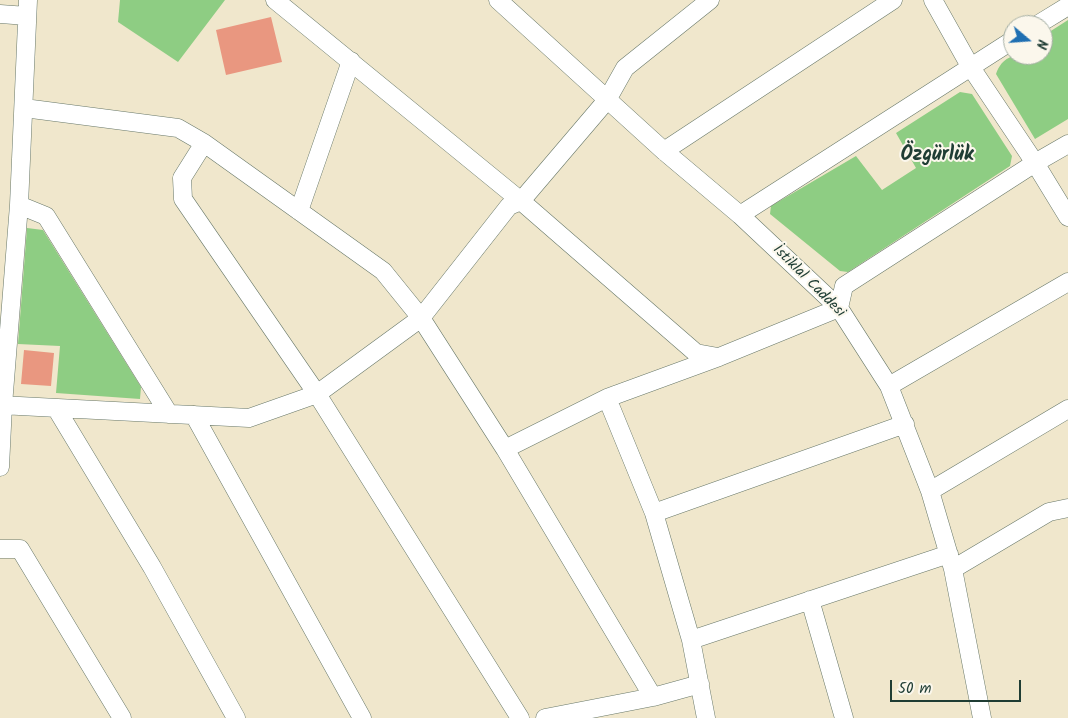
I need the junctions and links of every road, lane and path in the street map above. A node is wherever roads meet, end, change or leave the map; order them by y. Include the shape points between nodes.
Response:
1 (275, 0) edge
2 (499, 0) edge
3 (710, 0) edge
4 (894, 0) edge
5 (933, 0) edge
6 (1068, 6) edge
7 (27, 8) edge
8 (0, 14) edge
9 (1053, 15) edge
10 (1003, 46) edge
11 (351, 61) junction
12 (970, 66) junction
13 (607, 100) junction
14 (24, 108) junction
15 (204, 143) junction
16 (1068, 144) edge
17 (664, 150) junction
18 (1034, 163) junction
19 (521, 201) junction
20 (19, 205) junction
21 (299, 211) junction
22 (740, 215) junction
23 (1068, 217) edge
24 (1068, 282) edge
25 (838, 308) junction
26 (421, 318) junction
27 (718, 357) junction
28 (889, 386) junction
29 (317, 394) junction
30 (607, 398) junction
31 (1, 405) edge
32 (56, 408) junction
33 (1068, 409) edge
34 (169, 414) junction
35 (194, 415) junction
36 (905, 424) junction
37 (506, 449) junction
38 (0, 467) edge
39 (930, 491) junction
40 (1068, 508) edge
41 (654, 513) junction
42 (0, 549) edge
43 (951, 562) junction
44 (810, 600) junction
45 (691, 640) junction
46 (700, 684) junction
47 (653, 697) junction
48 (122, 718) edge
49 (236, 718) edge
50 (362, 718) edge
51 (520, 718) edge
52 (545, 718) edge
53 (706, 718) edge
54 (844, 718) edge
55 (982, 718) edge

1 - 11 street
2 - 13 street, İstiklal Caddesi
3 - 13 street via 624,68
4 - 17 street
5 - 12 street
6 - 9 street
7 - 8 street
7 - 14 street
10 - 12 street
11 - 19 street
11 - 21 street
12 - 18 street
12 - 22 street
13 - 17 street, İstiklal Caddesi
13 - 19 street
14 - 15 street via 178,128
14 - 20 street
15 - 21 street
15 - 29 street via 182,178 183,199
16 - 18 street
17 - 22 street, İstiklal Caddesi
18 - 23 street
18 - 25 street via 844,286
19 - 26 street via 509,206
19 - 27 street via 696,353
20 - 31 street
20 - 34 street via 46,216
21 - 26 street via 383,271
22 - 25 street, İstiklal Caddesi
24 - 28 street
25 - 27 street
25 - 28 street, İstiklal Caddesi
26 - 29 street
26 - 37 street
27 - 30 street
28 - 36 street, İstiklal Caddesi
29 - 35 street via 250,418
29 - 51 street
30 - 37 street
30 - 41 street
31 - 32 street
31 - 38 street
32 - 34 street
32 - 49 street via 152,567
33 - 39 street
34 - 35 street
35 - 50 street
36 - 39 street, İstiklal Caddesi
36 - 41 street
37 - 47 street
39 - 43 street, İstiklal Caddesi
40 - 43 street via 1049,512
41 - 45 street
42 - 48 street via 20,549
43 - 44 street
43 - 55 street, İstiklal Caddesi
44 - 45 street
44 - 54 street
45 - 46 street
46 - 47 street
46 - 53 street
47 - 52 street

